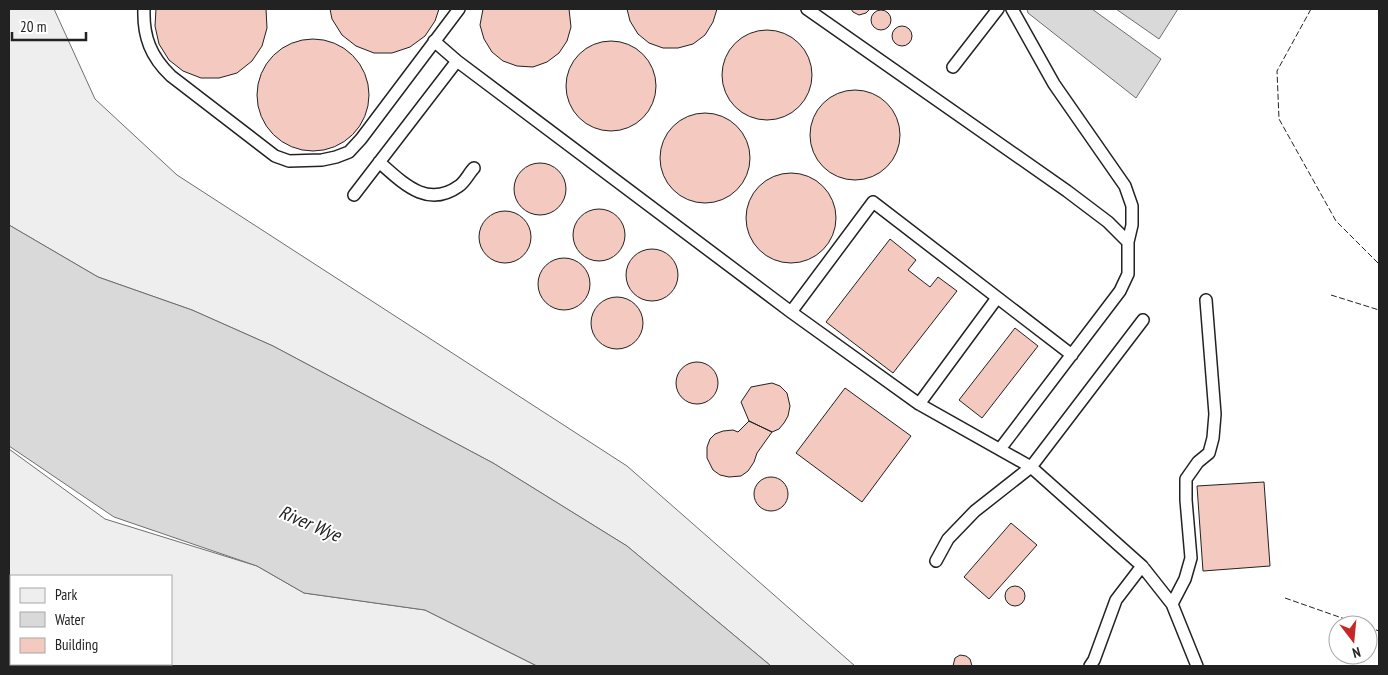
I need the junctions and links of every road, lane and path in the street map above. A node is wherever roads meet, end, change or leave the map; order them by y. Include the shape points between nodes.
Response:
1 (144, 9) edge
2 (458, 9) edge
3 (807, 9) edge
4 (998, 9) edge
5 (1012, 9) edge
6 (434, 41) junction
7 (457, 61) junction
8 (953, 67) dead end
9 (379, 162) junction
10 (474, 168) dead end
11 (354, 195) dead end
12 (1128, 242) junction
13 (997, 298) junction
14 (1206, 300) dead end
15 (791, 312) junction
16 (1144, 320) dead end
17 (1072, 355) junction
18 (919, 404) junction
19 (1000, 449) junction
20 (1031, 467) junction
21 (936, 561) dead end
22 (1142, 566) junction
23 (1172, 604) junction
24 (1093, 664) edge
25 (1197, 666) edge

1 - 6 lane via 143,26 158,64 275,156 289,161 322,160 348,152
2 - 6 lane
3 - 12 lane via 1067,191 1108,222
4 - 8 lane
5 - 12 lane via 1054,84 1125,186 1132,206
6 - 7 lane
7 - 9 lane
7 - 15 lane
9 - 10 lane via 422,194 440,196 460,185
9 - 11 lane
12 - 17 lane via 1128,274 1120,291
13 - 15 lane via 873,202
13 - 17 lane
13 - 18 lane
14 - 23 lane via 1215,414 1213,438 1208,453 1186,478 1191,558
15 - 18 lane
16 - 20 lane
17 - 19 lane
18 - 19 lane
19 - 20 lane
20 - 21 lane via 975,511 948,539
20 - 22 lane
22 - 23 lane
22 - 24 lane via 1116,600
23 - 25 lane

